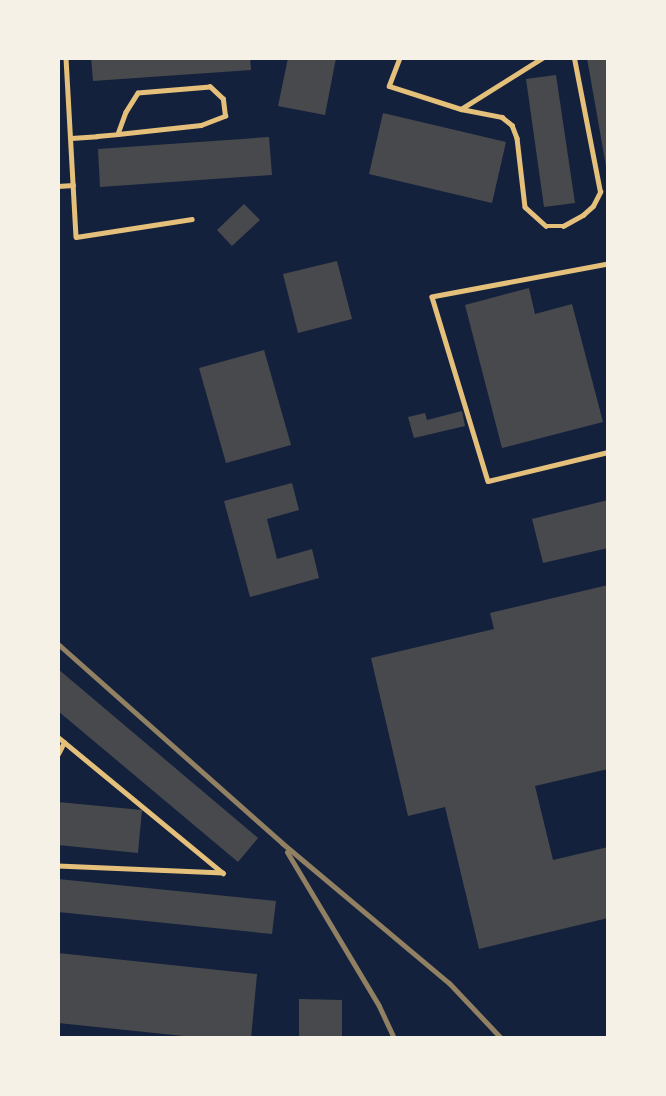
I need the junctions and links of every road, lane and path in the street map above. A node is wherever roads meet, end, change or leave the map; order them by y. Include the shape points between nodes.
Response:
1 (65, 58) edge
2 (400, 58) edge
3 (542, 58) edge
4 (573, 58) edge
5 (460, 109) junction
6 (118, 134) junction
7 (71, 138) junction
8 (73, 185) junction
9 (58, 186) edge
10 (192, 219) dead end
11 (608, 264) edge
12 (608, 452) edge
13 (58, 737) edge
14 (64, 742) junction
15 (58, 754) edge
16 (58, 866) edge

1 - 7 lane
2 - 5 lane via 389,86
3 - 5 lane
4 - 5 lane via 600,192 593,206 573,222 546,226 525,207 512,125 502,117
6 - 6 lane via 201,125 225,116 223,99 210,87 138,93
6 - 7 lane
7 - 8 lane
8 - 9 lane
8 - 10 lane via 76,237
11 - 12 lane via 432,297 488,481
13 - 14 lane
14 - 15 lane
14 - 16 lane via 223,873

